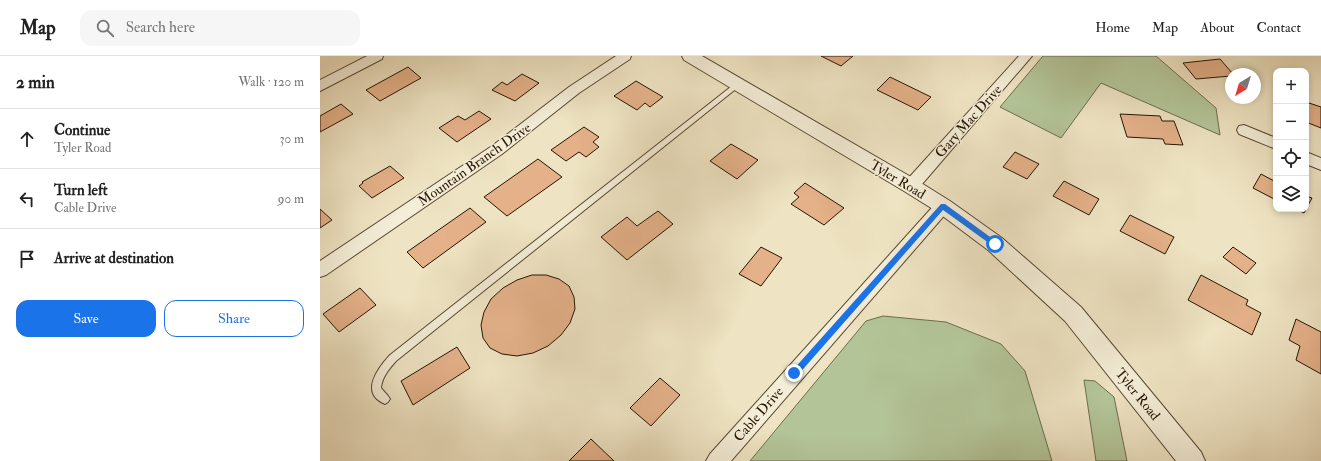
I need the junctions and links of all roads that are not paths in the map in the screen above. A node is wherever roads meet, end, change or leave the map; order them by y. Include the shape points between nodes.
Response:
1 (377, 56) edge
2 (625, 56) edge
3 (690, 56) edge
4 (1026, 56) edge
5 (739, 84) junction
6 (320, 86) edge
7 (1244, 130) dead end
8 (1273, 143) edge
9 (1309, 159) edge
10 (1321, 164) edge
11 (911, 186) junction
12 (943, 206) junction
13 (320, 270) edge
14 (385, 399) dead end
15 (717, 461) edge
16 (1192, 461) edge

1 - 6 street
2 - 13 street, Mountain Branch Drive via 574,90 497,150
3 - 5 street, Tyler Road
4 - 11 street, Gary Mac Drive
5 - 11 street, Tyler Road
5 - 14 lane via 393,358 376,380 376,390
7 - 8 street
9 - 10 street
11 - 12 street, Tyler Road
12 - 15 street, Cable Drive
12 - 16 street, Tyler Road via 995,244 1073,314

